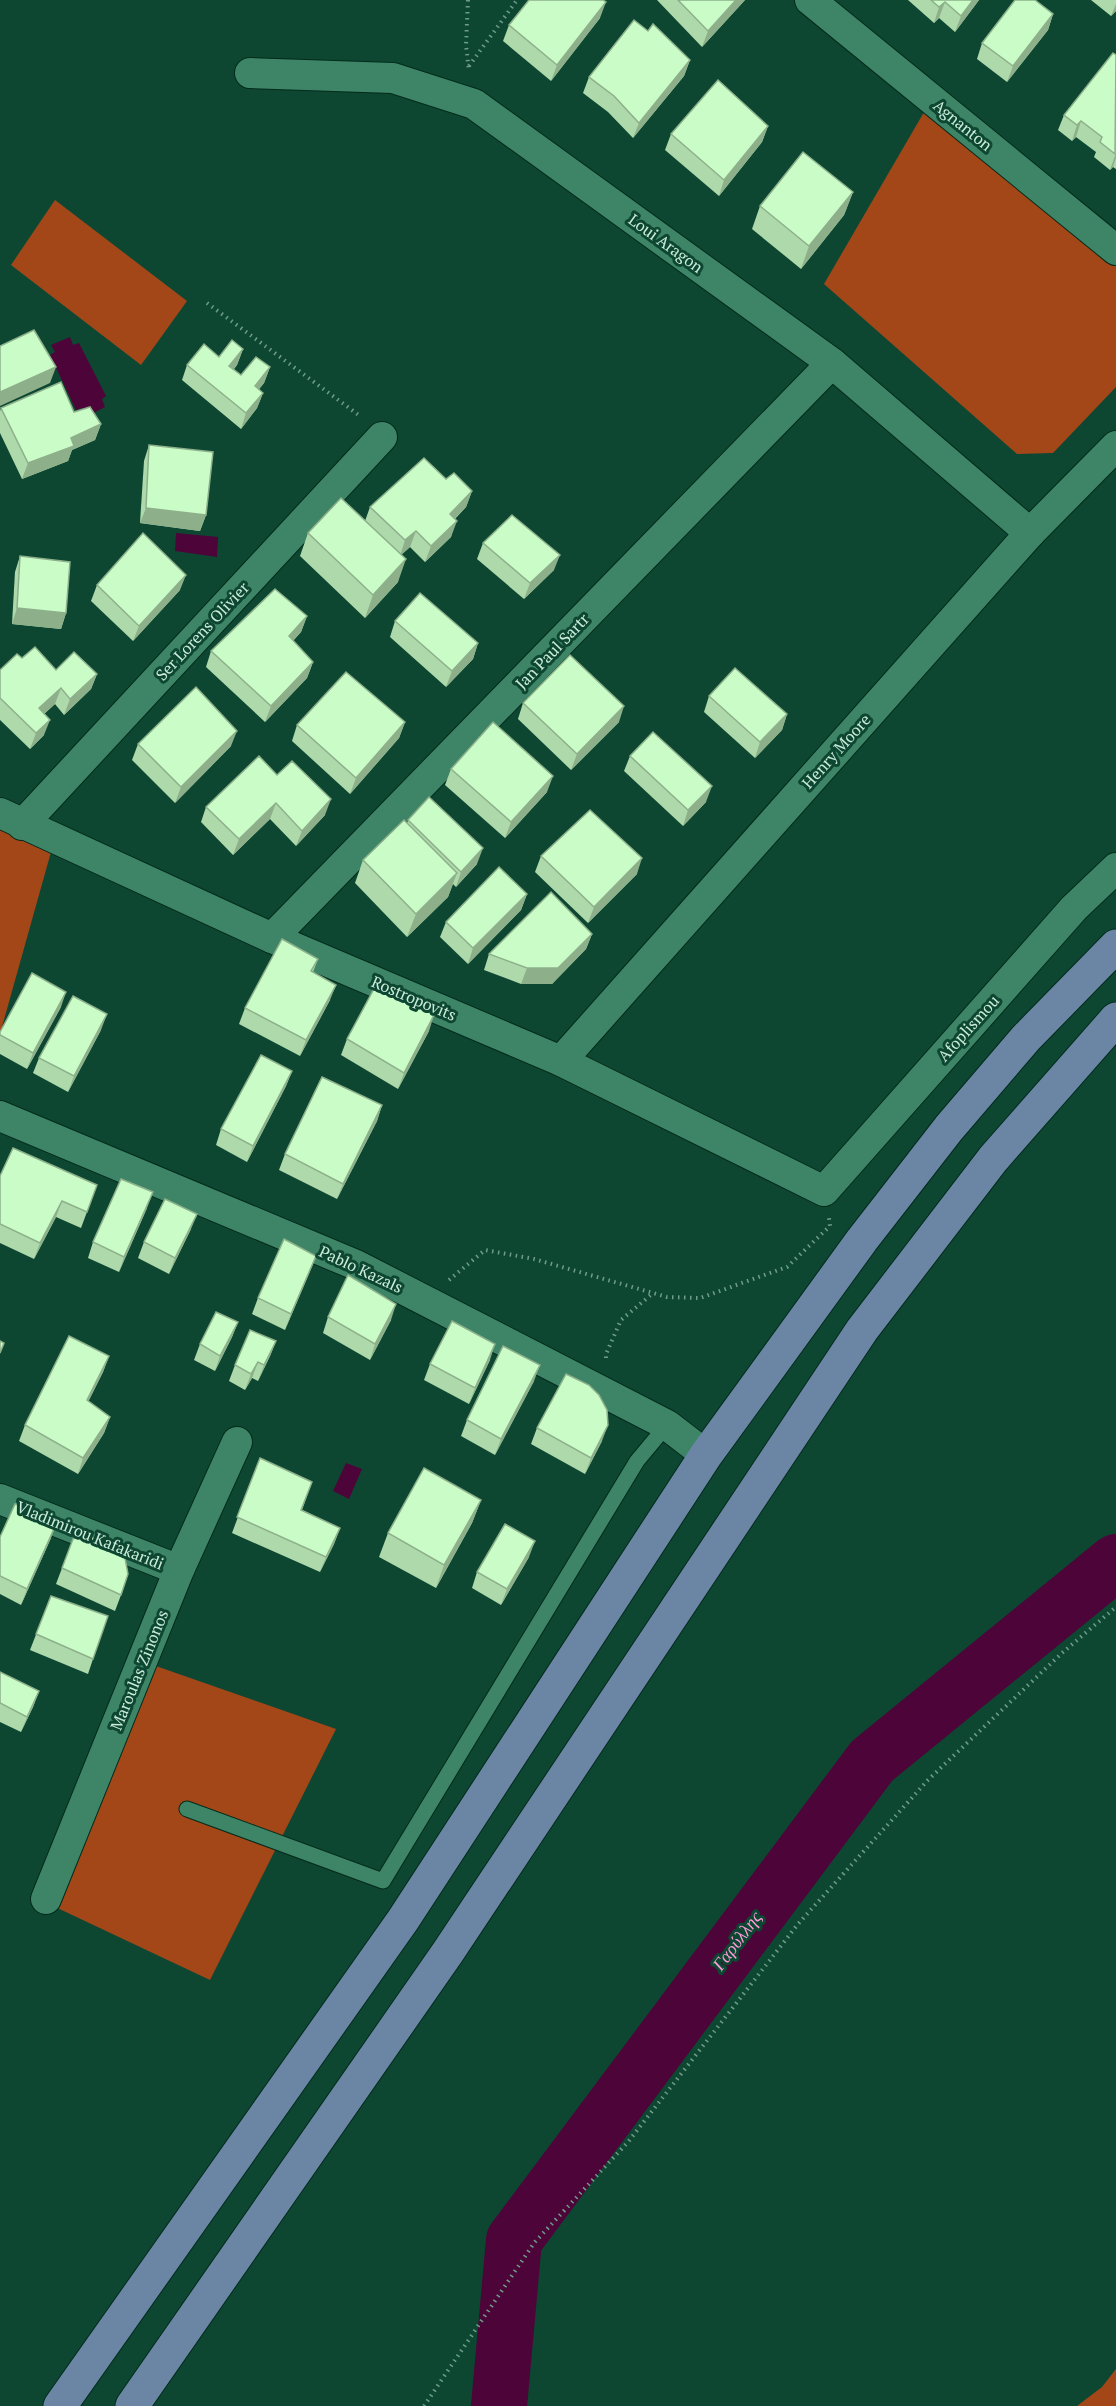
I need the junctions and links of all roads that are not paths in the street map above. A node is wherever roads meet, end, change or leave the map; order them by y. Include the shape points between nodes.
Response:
1 (810, 0) edge
2 (249, 73) dead end
3 (1116, 250) edge
4 (832, 363) junction
5 (381, 437) road end
6 (1116, 446) edge
7 (1030, 533) junction
8 (11, 819) edge
9 (1116, 868) edge
10 (272, 938) junction
11 (1116, 946) edge
12 (1116, 1019) edge
13 (561, 1061) junction
14 (0, 1116) edge
15 (824, 1191) joint
16 (667, 1425) junction
17 (237, 1442) dead end
18 (705, 1455) junction
19 (0, 1499) edge
20 (179, 1570) junction
21 (187, 1809) dead end
22 (46, 1899) dead end
23 (60, 2406) edge
24 (132, 2406) edge

1 - 3 street, Agnanton
2 - 4 street, Loui Aragon via 393,78 474,104
4 - 7 street, Loui Aragon
4 - 10 street, Jan Paul Sartr
5 - 8 street, Ser Lorens Olivier
6 - 7 street, Henry Moore
7 - 13 street, Henry Moore
8 - 10 street, Rostropovits
9 - 15 street, Afoplismou via 1074,908
10 - 13 street, Rostropovits
11 - 18 main road via 1026,1038 949,1128
12 - 24 main road via 993,1159 862,1330 448,1952
13 - 15 street, Rostropovits
14 - 16 street, Pablo Kazals via 356,1265
16 - 18 street, Pablo Kazals
16 - 21 lane via 637,1461 383,1881
17 - 20 street, Maroulas Zinonos
18 - 23 main road via 403,1920
19 - 20 street, Vladimirou Kafakaridi
20 - 22 street, Maroulas Zinonos

